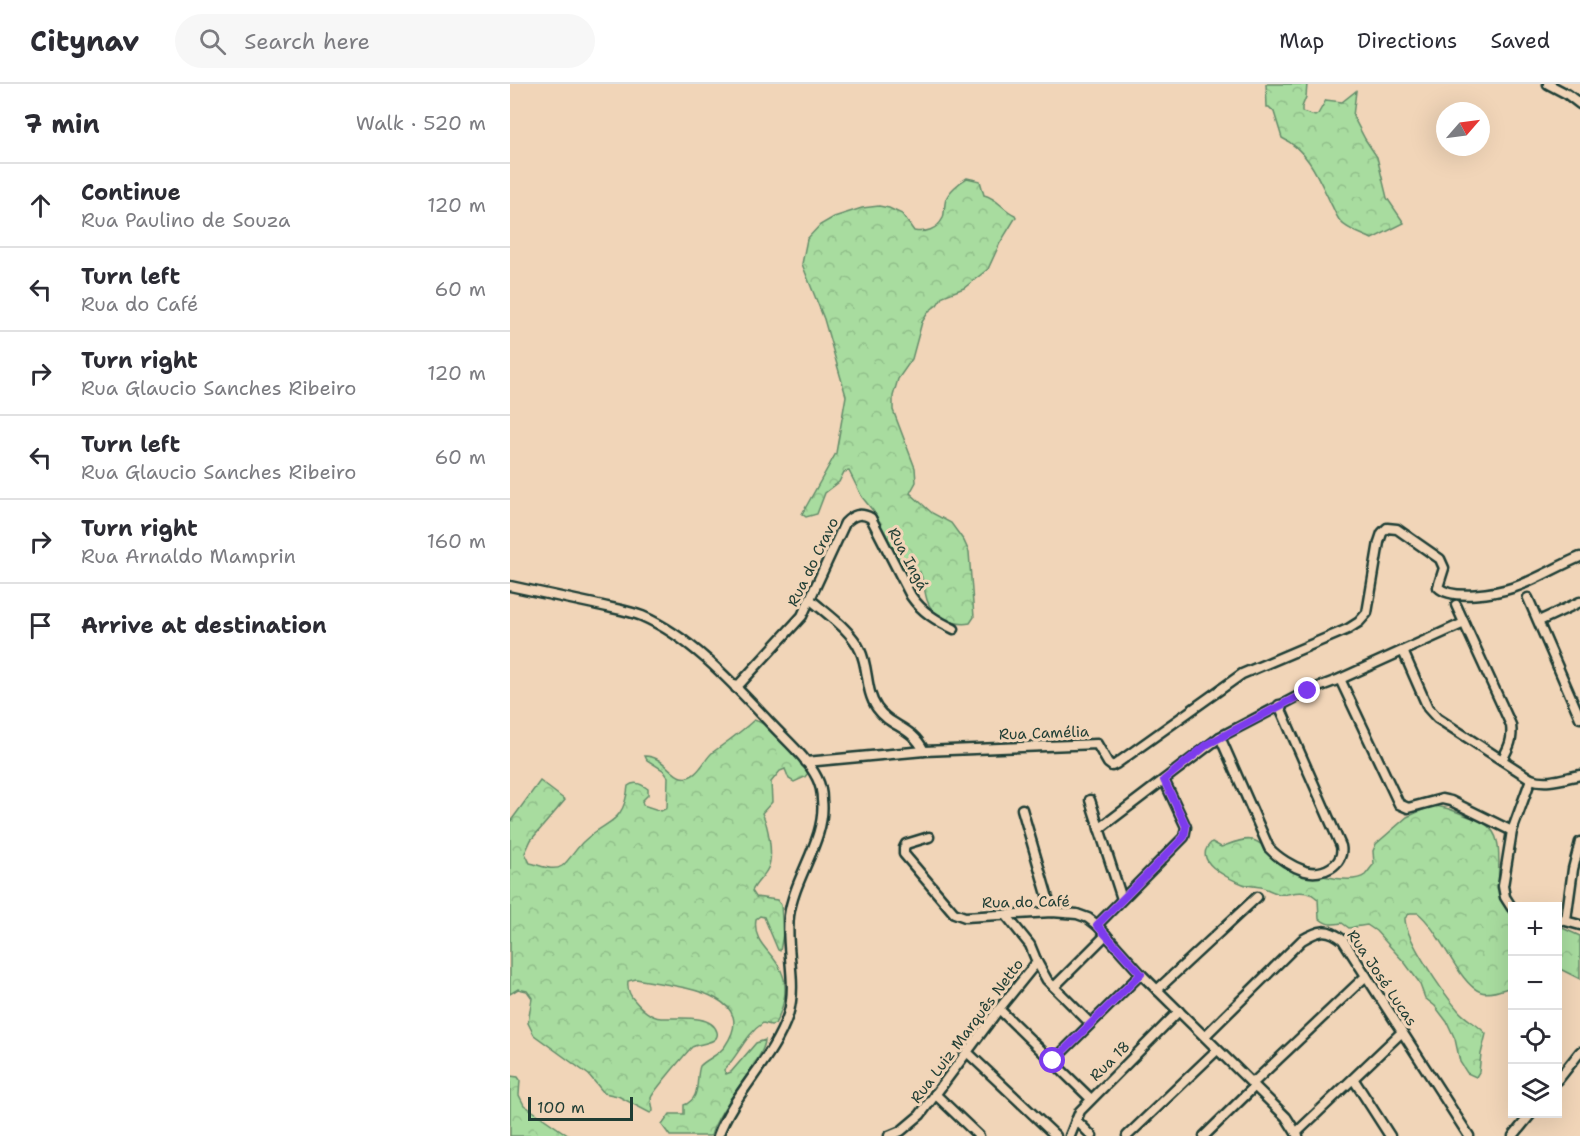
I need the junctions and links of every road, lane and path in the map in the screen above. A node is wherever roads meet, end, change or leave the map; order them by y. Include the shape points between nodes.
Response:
1 (1548, 84) edge
2 (1580, 104) edge
3 (871, 518) joint
4 (1580, 557) edge
5 (510, 586) edge
6 (1528, 598) dead end
7 (811, 600) junction
8 (1580, 602) edge
9 (1456, 605) dead end
10 (1539, 621) junction
11 (1464, 623) junction
12 (954, 629) dead end
13 (1403, 651) junction
14 (1340, 679) junction
15 (736, 687) junction
16 (1279, 705) junction
17 (1580, 718) edge
18 (1220, 737) junction
19 (924, 752) junction
20 (1502, 760) junction
21 (807, 762) junction
22 (1580, 775) edge
23 (1531, 779) junction
24 (1164, 780) junction
25 (1090, 800) dead end
26 (1022, 809) dead end
27 (1099, 830) junction
28 (1512, 831) junction
29 (929, 837) dead end
30 (1580, 842) edge
31 (1257, 897) dead end
32 (1122, 899) junction
33 (1508, 902) edge
34 (1052, 912) junction
35 (1006, 915) junction
36 (1562, 919) edge
37 (1097, 925) junction
38 (1580, 925) edge
39 (1106, 935) junction
40 (1037, 962) junction
41 (1141, 974) junction
42 (1366, 976) junction
43 (1054, 987) junction
44 (1157, 990) junction
45 (999, 1009) junction
46 (1179, 1011) junction
47 (1090, 1023) junction
48 (1402, 1032) junction
49 (1205, 1036) junction
50 (1217, 1050) junction
51 (967, 1052) junction
52 (1580, 1052) edge
53 (1053, 1061) junction
54 (1562, 1074) edge
55 (1354, 1080) junction
56 (1253, 1086) junction
57 (935, 1094) junction
58 (1091, 1100) junction
59 (1527, 1118) edge
60 (1076, 1120) junction
61 (1297, 1134) edge
62 (718, 1136) edge
63 (889, 1136) edge
64 (979, 1136) edge
65 (1056, 1136) edge
66 (1070, 1136) edge
67 (1092, 1136) edge
68 (1128, 1136) edge
69 (1204, 1136) edge
70 (1390, 1136) edge
71 (1467, 1136) edge
72 (1513, 1136) edge

1 - 2 street
3 - 7 street, Rua do Cravo via 859,514 845,524
3 - 12 street, Rua Ingá via 910,596
4 - 19 street, Rua Camélia via 1515,587 1490,593 1445,593 1438,587 1444,568 1440,560 1397,529 1387,528 1378,542 1366,613 1359,622 1242,674 1112,766 1097,744
5 - 15 street via 644,617 677,637
6 - 10 street
7 - 15 street, Rua do Cravo via 802,616
7 - 19 street via 853,638 878,710 914,735
8 - 10 street
9 - 11 street
10 - 17 street
11 - 13 street
11 - 20 street via 1511,725 1513,736
13 - 14 street
13 - 20 street via 1432,713
14 - 16 street
14 - 28 street via 1399,804 1408,808 1434,800 1450,801
15 - 21 street
16 - 18 street
16 - 18 street via 1341,846 1343,854 1332,867 1306,871 1269,848
18 - 24 street
19 - 21 street, Rua Camélia
20 - 23 street
21 - 62 street via 817,779 823,817 789,918 789,1013 780,1035 732,1106
22 - 23 street via 1538,782
23 - 28 street
24 - 27 street
24 - 32 street via 1186,832
25 - 27 street
26 - 34 street
27 - 32 street
28 - 33 street via 1503,886
29 - 35 street, Rua do Café via 906,844 904,854 954,913 965,917
30 - 36 street
31 - 44 street
32 - 37 street
34 - 35 street, Rua do Café
34 - 37 street, Rua do Café via 1077,914
35 - 40 street via 1030,945
36 - 38 street
37 - 39 street, Rua do Café
39 - 41 street, Rua do Café
39 - 43 street
40 - 43 street
40 - 45 street, Rua Luiz Marquês Netto
41 - 44 street, Rua do Café
41 - 47 street
42 - 48 street, Rua José Lucas
42 - 49 street, Rua José Lucas via 1343,940 1326,930 1314,933 1302,940
42 - 56 street
43 - 47 street
44 - 46 street, Rua do Café
45 - 51 street, Rua Luiz Marquês Netto
45 - 53 street
46 - 49 street, Rua do Café
46 - 58 street, Rua 18
47 - 53 street
48 - 55 street
48 - 71 street, Rua José Lucas
49 - 50 street, Rua do Café
50 - 56 street, Rua do Café
50 - 68 street
51 - 57 street, Rua Luiz Marquês Netto
51 - 65 street
52 - 54 street
53 - 58 street
55 - 61 street
55 - 70 street
56 - 61 street, Rua do Café
56 - 69 street
57 - 63 street, Rua Luiz Marquês Netto via 912,1124
57 - 64 street
58 - 60 street, Rua 18
59 - 72 street
60 - 66 street, Rua 18
60 - 67 street

